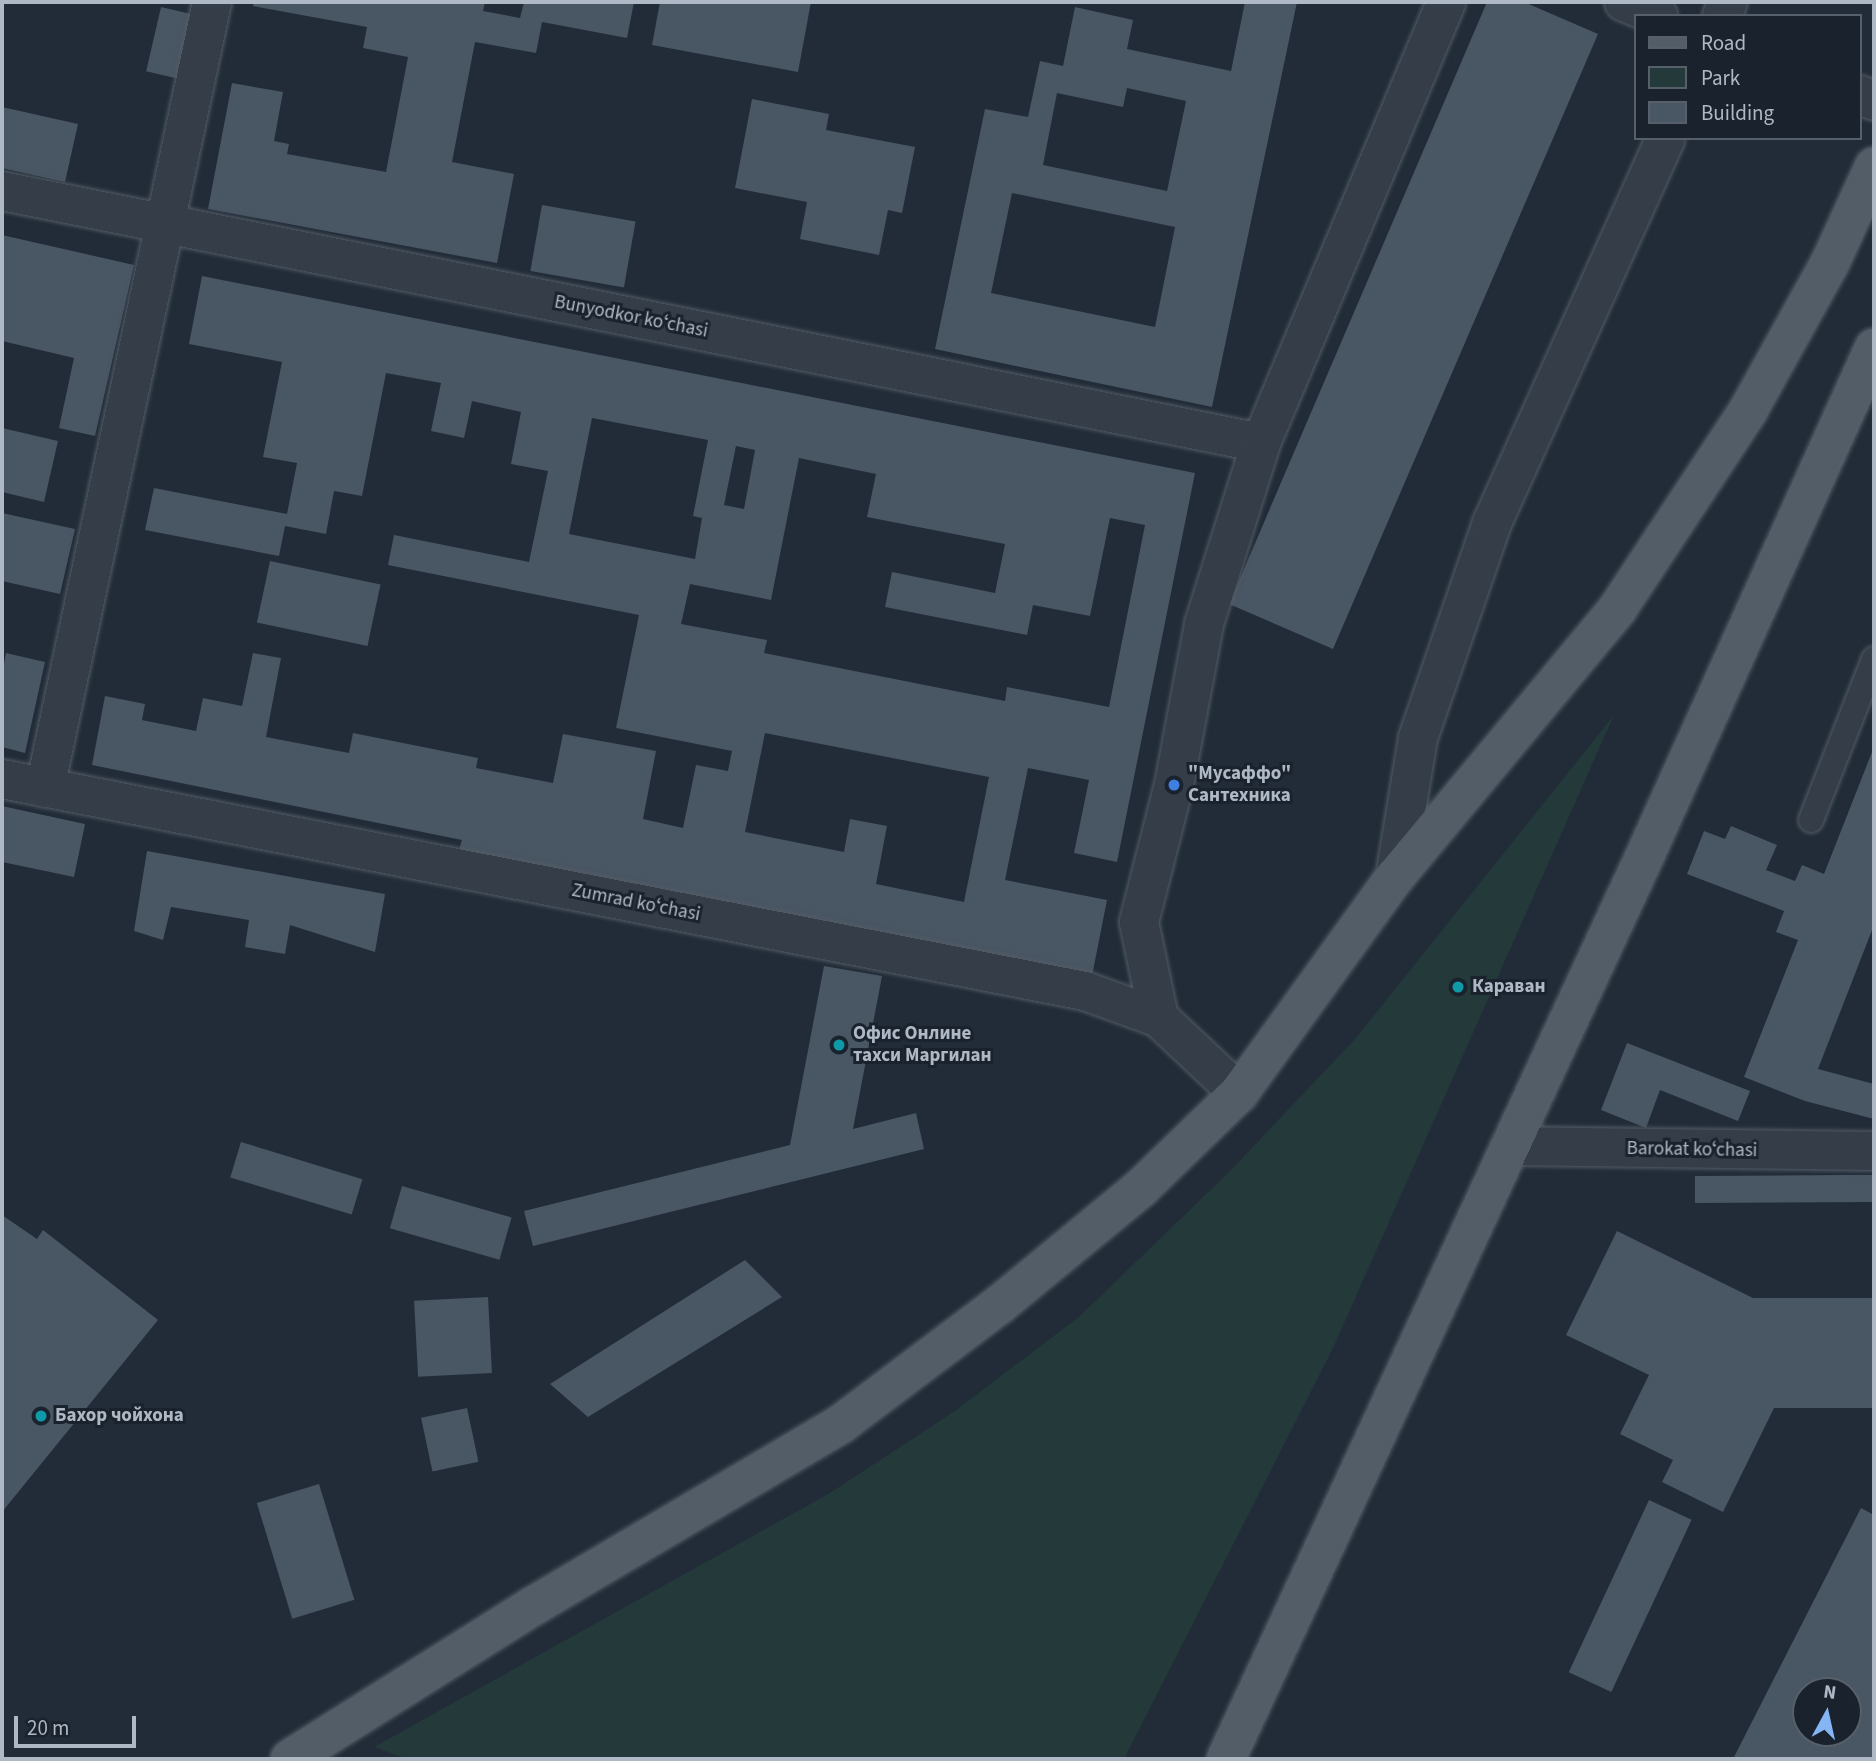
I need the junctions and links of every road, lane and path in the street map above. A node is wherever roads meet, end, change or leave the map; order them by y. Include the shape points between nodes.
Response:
1 (212, 2) edge
2 (1446, 2) edge
3 (1624, 2) edge
4 (1653, 14) edge
5 (1664, 140) edge
6 (1874, 167) edge
7 (2, 191) edge
8 (163, 225) junction
9 (1874, 348) edge
10 (1261, 443) junction
11 (1874, 659) edge
12 (2, 779) edge
13 (44, 788) junction
14 (1811, 820) dead end
15 (1395, 877) junction
16 (1159, 1018) junction
17 (1239, 1093) junction
18 (1510, 1146) junction
19 (1874, 1152) edge
20 (290, 1759) edge
21 (1226, 1759) edge

1 - 8 street
2 - 10 street
3 - 4 street
5 - 15 street via 1492,523 1418,737
6 - 15 main road via 1830,262 1749,410 1618,608
7 - 8 street, Bunyodkor koʻchasi
8 - 10 street, Bunyodkor koʻchasi
8 - 13 street
9 - 18 main road
10 - 16 street via 1204,624 1174,785 1139,922
11 - 14 lane
12 - 13 street, Zumrad koʻchasi
13 - 16 street, Zumrad koʻchasi via 1085,991
15 - 17 main road
16 - 17 street, Zumrad koʻchasi
17 - 20 main road via 1142,1187 999,1305 841,1424 535,1605
18 - 19 street, Barokat koʻchasi
18 - 21 main road

